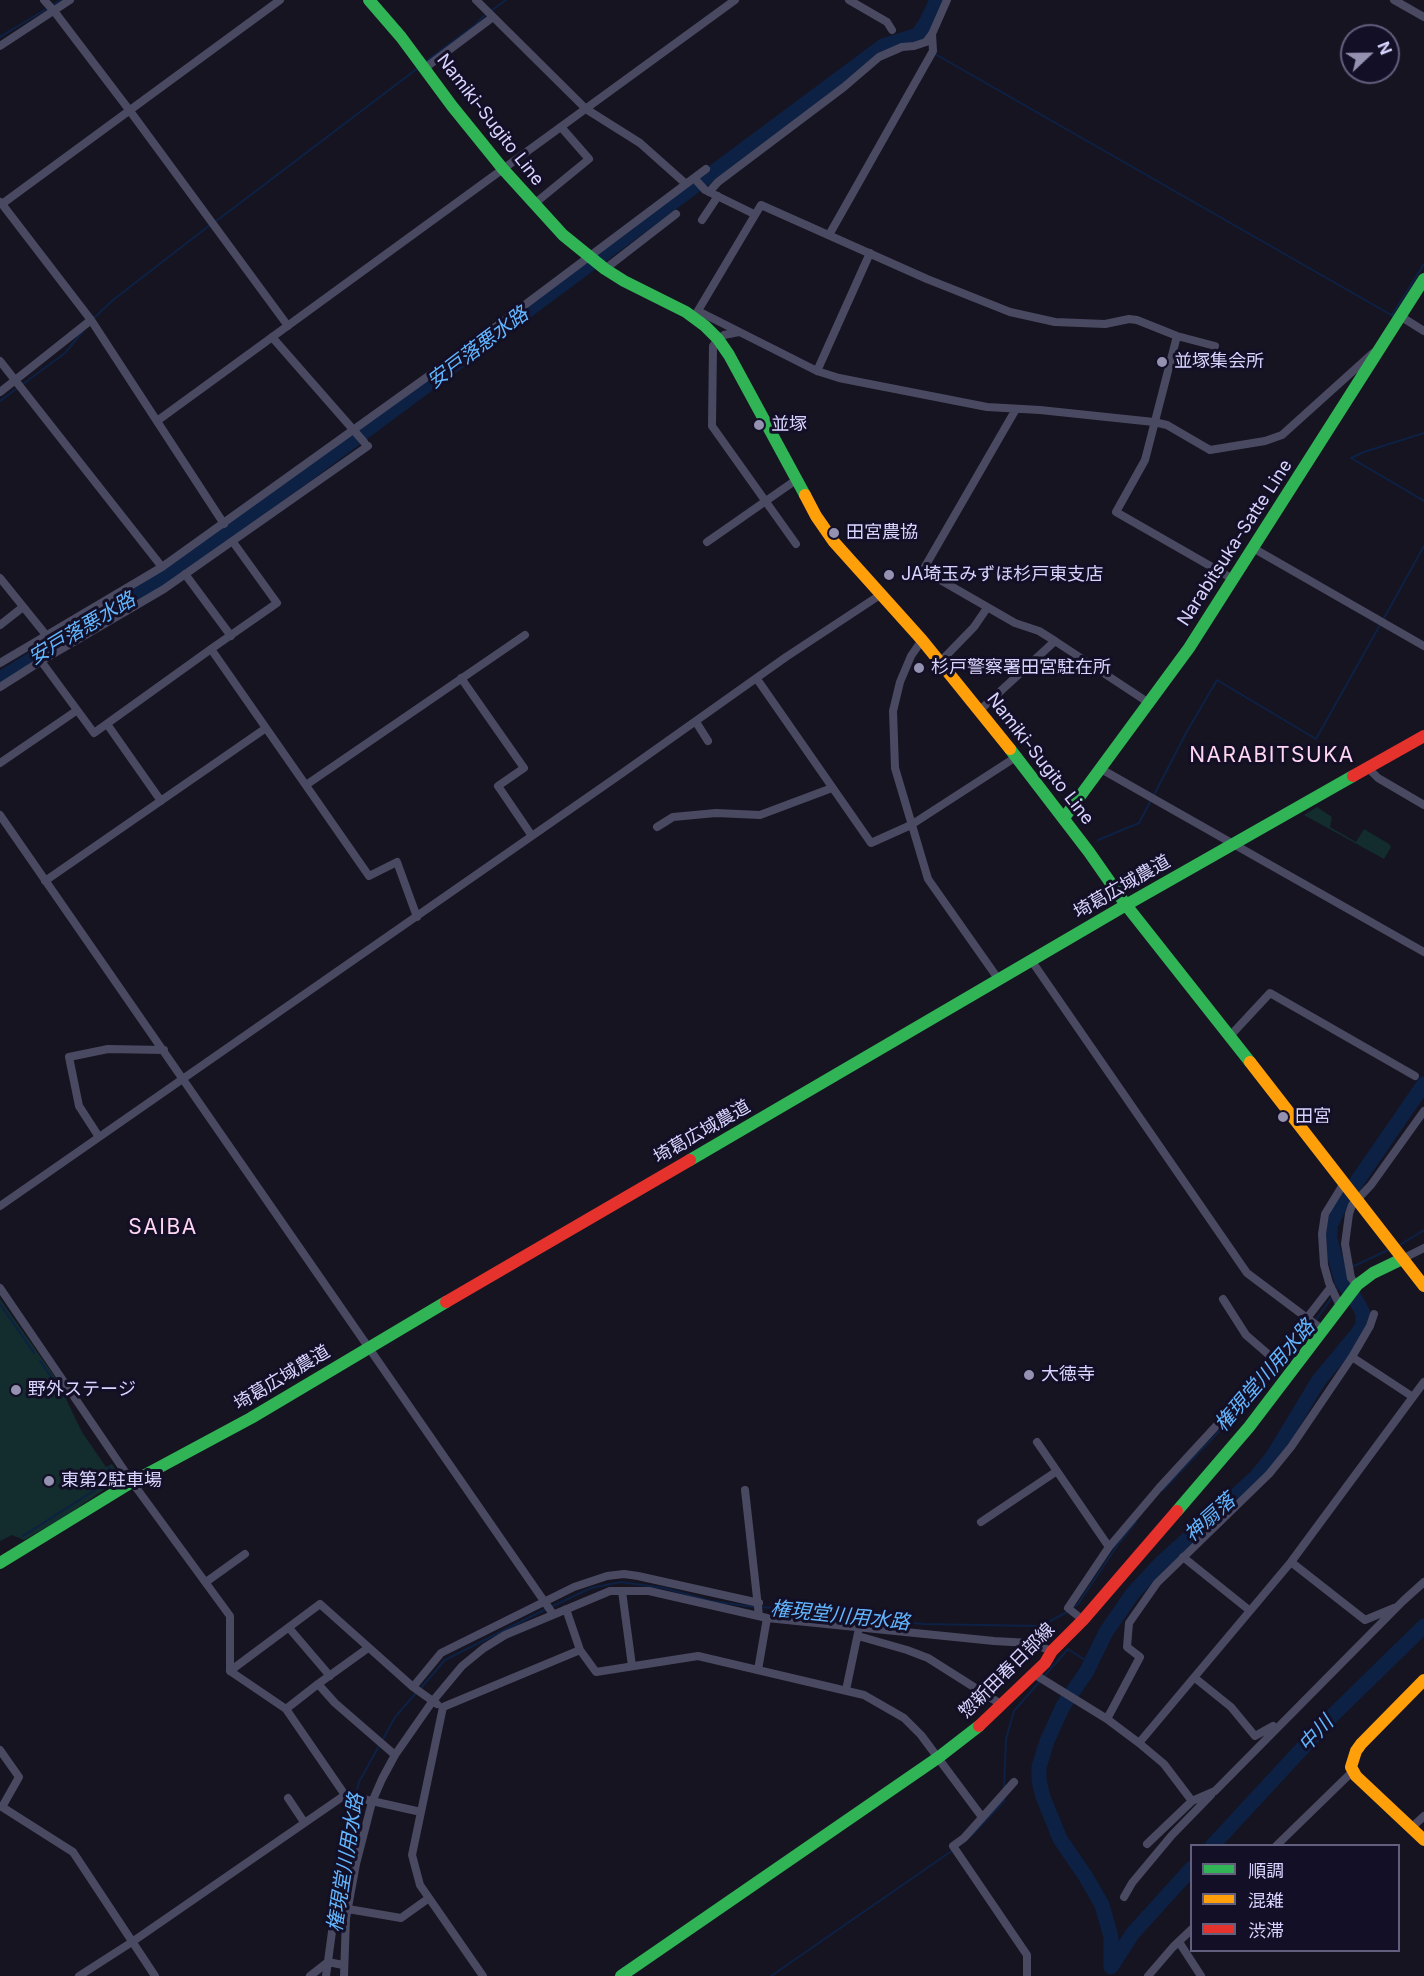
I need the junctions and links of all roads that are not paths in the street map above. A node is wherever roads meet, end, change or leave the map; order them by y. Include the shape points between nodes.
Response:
1 (44, 0) edge
2 (70, 0) edge
3 (280, 0) edge
4 (369, 0) edge
5 (476, 0) edge
6 (735, 0) edge
7 (849, 0) edge
8 (947, 0) edge
9 (1394, 0) edge
10 (54, 11) junction
11 (493, 17) junction
12 (1424, 17) edge
13 (892, 30) dead end
14 (932, 34) junction
15 (0, 46) edge
16 (425, 68) junction
17 (586, 109) junction
18 (130, 111) junction
19 (561, 127) junction
20 (503, 169) junction
21 (706, 169) dead end
22 (694, 178) junction
23 (686, 184) junction
24 (711, 193) junction
25 (1, 203) edge
26 (534, 204) junction
27 (676, 214) dead end
28 (754, 214) junction
29 (702, 220) dead end
30 (829, 235) junction
31 (870, 254) junction
32 (588, 257) junction
33 (605, 269) junction
34 (1424, 279) edge
35 (696, 314) junction
36 (1400, 316) junction
37 (91, 320) junction
38 (288, 326) junction
39 (1424, 331) edge
40 (739, 332) junction
41 (1177, 336) junction
42 (272, 337) junction
43 (718, 339) junction
44 (1215, 346) dead end
45 (1380, 347) junction
46 (0, 361) edge
47 (818, 371) junction
48 (15, 380) junction
49 (0, 392) edge
50 (1016, 409) junction
51 (157, 421) junction
52 (1155, 422) junction
53 (355, 431) junction
54 (796, 480) junction
55 (765, 501) junction
56 (224, 524) junction
57 (232, 542) junction
58 (706, 542) dead end
59 (796, 544) dead end
60 (1253, 548) junction
61 (162, 567) junction
62 (185, 574) junction
63 (0, 578) edge
64 (1233, 579) junction
65 (880, 595) junction
66 (23, 607) junction
67 (987, 608) junction
68 (0, 625) edge
69 (46, 635) junction
70 (525, 635) dead end
71 (231, 636) junction
72 (922, 640) junction
73 (1055, 640) junction
74 (1424, 646) edge
75 (211, 649) junction
76 (40, 661) junction
77 (940, 662) junction
78 (0, 663) edge
79 (461, 678) junction
80 (757, 679) junction
81 (0, 687) edge
82 (1149, 703) junction
83 (980, 710) junction
84 (76, 711) junction
85 (696, 722) junction
86 (107, 724) junction
87 (267, 728) junction
88 (1424, 736) edge
89 (708, 741) dead end
90 (1016, 757) junction
91 (0, 763) edge
92 (1368, 768) junction
93 (1101, 769) junction
94 (306, 785) junction
95 (832, 788) junction
96 (161, 801) junction
97 (1424, 805) edge
98 (0, 815) edge
99 (1064, 818) junction
100 (911, 825) junction
101 (657, 827) dead end
102 (532, 836) junction
103 (1234, 844) junction
104 (45, 881) junction
105 (1126, 905) junction
106 (417, 917) junction
107 (1424, 952) edge
108 (1031, 960) junction
109 (999, 980) junction
110 (1230, 1036) junction
111 (164, 1050) junction
112 (1415, 1076) dead end
113 (183, 1078) junction
114 (1421, 1114) edge
115 (1424, 1127) edge
116 (99, 1137) junction
117 (1344, 1183) junction
118 (1357, 1200) junction
119 (0, 1206) edge
120 (1424, 1248) edge
121 (1402, 1259) junction
122 (1357, 1285) junction
123 (1424, 1286) edge
124 (1331, 1287) junction
125 (0, 1288) edge
126 (1223, 1299) dead end
127 (1340, 1306) junction
128 (1374, 1314) dead end
129 (1307, 1318) junction
130 (1323, 1330) junction
131 (369, 1347) junction
132 (1352, 1357) junction
133 (1424, 1382) edge
134 (1413, 1397) junction
135 (1037, 1442) dead end
136 (1057, 1471) junction
137 (132, 1482) junction
138 (745, 1490) dead end
139 (981, 1522) dead end
140 (1109, 1547) junction
141 (245, 1554) dead end
142 (1184, 1557) junction
143 (1291, 1562) junction
144 (0, 1563) edge
145 (608, 1576) junction
146 (206, 1582) junction
147 (1424, 1582) edge
148 (610, 1591) junction
149 (622, 1591) junction
150 (545, 1601) junction
151 (759, 1603) junction
152 (1400, 1605) junction
153 (566, 1609) junction
154 (1249, 1610) junction
155 (553, 1614) junction
156 (763, 1617) junction
157 (1083, 1620) junction
158 (289, 1628) junction
159 (859, 1631) junction
160 (368, 1648) junction
161 (580, 1650) junction
162 (1052, 1651) junction
163 (632, 1666) junction
164 (758, 1670) junction
165 (230, 1671) junction
166 (1034, 1674) junction
167 (330, 1676) junction
168 (1195, 1677) junction
169 (1424, 1680) edge
170 (318, 1684) junction
171 (413, 1687) junction
172 (846, 1690) junction
173 (432, 1702) junction
174 (1001, 1706) junction
175 (443, 1707) junction
176 (286, 1708) junction
177 (1107, 1719) junction
178 (1282, 1722) junction
179 (1140, 1743) junction
180 (0, 1750) edge
181 (396, 1755) junction
182 (939, 1757) junction
183 (1353, 1771) junction
184 (1014, 1782) dead end
185 (1215, 1791) junction
186 (345, 1795) junction
187 (288, 1798) dead end
188 (1192, 1801) junction
189 (372, 1802) junction
190 (421, 1812) junction
191 (1424, 1816) edge
192 (982, 1817) junction
193 (304, 1822) junction
194 (1411, 1828) junction
195 (1424, 1840) edge
196 (1147, 1844) dead end
197 (1277, 1844) edge
198 (1124, 1897) dead end
199 (429, 1898) junction
200 (347, 1913) junction
201 (1190, 1930) edge
202 (132, 1942) junction
203 (1179, 1942) junction
204 (328, 1962) junction
205 (343, 1965) junction
206 (79, 1976) edge
207 (155, 1976) edge
208 (310, 1976) edge
209 (326, 1976) edge
210 (344, 1976) edge
211 (483, 1976) edge
212 (621, 1976) edge
213 (1027, 1976) edge
214 (1148, 1976) edge
215 (1201, 1976) edge

1 - 10 street
2 - 10 street
3 - 18 street
4 - 16 main road, Namiki-Sugito Line
5 - 11 street
6 - 17 street
7 - 13 street via 887,22
8 - 14 street
9 - 12 street
10 - 15 street
10 - 18 street
11 - 16 street
11 - 17 street
14 - 24 street via 926,42 879,57 718,182
14 - 30 street via 933,51
16 - 20 main road, Namiki-Sugito Line
17 - 19 street
17 - 23 street via 639,143
18 - 25 street
18 - 38 street
19 - 20 street
19 - 26 street via 589,159
20 - 26 main road, Namiki-Sugito Line
20 - 38 street
21 - 22 street
22 - 23 street
22 - 24 street
23 - 32 street
24 - 28 street
24 - 29 street
25 - 37 street
26 - 32 main road, Namiki-Sugito Line
27 - 33 street
28 - 30 street via 761,205
28 - 35 street
30 - 31 street
31 - 41 street via 1010,312 1055,322 1105,324 1137,320
31 - 47 street
32 - 33 main road, Namiki-Sugito Line
32 - 53 street
33 - 35 main road, Namiki-Sugito Line
34 - 36 main road, Narabitsuka-Satte Line
35 - 40 street
35 - 43 main road, Namiki-Sugito Line
36 - 39 street
36 - 45 main road, Narabitsuka-Satte Line
37 - 48 street
37 - 51 street
38 - 42 street
40 - 43 street
40 - 47 street
41 - 44 street
41 - 52 street
42 - 51 street
42 - 53 street
43 - 54 main road, Namiki-Sugito Line
43 - 55 street via 713,346 712,426
45 - 52 street via 1282,435 1265,441 1210,450
45 - 60 main road, Narabitsuka-Satte Line
46 - 48 street
47 - 50 street via 987,407
48 - 49 street
48 - 61 street
50 - 52 street
50 - 67 street via 923,570
51 - 56 street
52 - 64 street via 1145,460 1116,512
53 - 56 street
53 - 57 street via 366,444
54 - 55 street
54 - 65 main road, Namiki-Sugito Line via 834,542
55 - 58 street
55 - 59 street
56 - 61 street
57 - 62 street
57 - 71 street via 277,603
60 - 64 main road, Narabitsuka-Satte Line
60 - 74 street
61 - 69 street
62 - 71 street
62 - 76 street
63 - 66 street
64 - 82 main road, Narabitsuka-Satte Line
65 - 72 main road, Namiki-Sugito Line
65 - 80 street
66 - 68 street
66 - 69 street
67 - 73 street
67 - 77 street
69 - 78 street
70 - 79 street
71 - 75 street
72 - 77 main road, Namiki-Sugito Line
72 - 100 street via 900,682 892,711 895,768
73 - 82 street
73 - 83 street
75 - 86 street
75 - 87 street
76 - 81 street
76 - 84 street
77 - 83 main road, Namiki-Sugito Line
79 - 94 street
79 - 102 street via 524,768 498,786
80 - 85 street
80 - 95 street
82 - 93 main road, Narabitsuka-Satte Line
83 - 90 main road, Namiki-Sugito Line
84 - 86 street via 94,733
84 - 91 street
85 - 89 street
85 - 102 street
86 - 96 street
87 - 94 street
87 - 96 street
88 - 92 main road, 埼葛広域農道
90 - 99 main road, Namiki-Sugito Line
90 - 100 street
92 - 97 street
92 - 103 main road, 埼葛広域農道
93 - 99 main road, Narabitsuka-Satte Line
93 - 103 street
94 - 106 street via 369,876 397,862
95 - 100 street via 871,843
95 - 101 street via 760,814 672,817
96 - 104 street
98 - 104 street
99 - 105 main road, Namiki-Sugito Line
100 - 109 street via 928,879
102 - 106 street
103 - 105 main road, 埼葛広域農道
103 - 107 street
104 - 111 street
105 - 108 main road, 埼葛広域農道
105 - 110 main road, Namiki-Sugito Line
106 - 113 street
108 - 109 main road, 埼葛広域農道
108 - 129 street via 1247,1273
109 - 131 main road, 埼葛広域農道
110 - 112 street via 1270,993
110 - 117 main road, Namiki-Sugito Line
111 - 113 street
111 - 116 street via 108,1049 69,1058 79,1106
113 - 116 street
113 - 131 street
114 - 115 street
114 - 118 street
116 - 119 street
117 - 118 main road, Namiki-Sugito Line
117 - 124 street via 1323,1223 1324,1264
118 - 121 main road
118 - 122 street via 1349,1214 1345,1244 1351,1278
120 - 121 street
121 - 122 main road
121 - 123 main road
122 - 127 main road, 惣新田春日部線
124 - 127 street
124 - 129 street
125 - 137 street
126 - 140 street via 1246,1335 1276,1361
127 - 130 main road, 惣新田春日部線
128 - 132 street
129 - 130 street
130 - 157 main road, 惣新田春日部線 via 1249,1427
131 - 137 main road, 埼葛広域農道
131 - 150 street
132 - 134 street
132 - 142 street via 1269,1474
133 - 134 street
134 - 143 street
135 - 136 street
136 - 139 street
136 - 140 street
137 - 144 main road, 埼葛広域農道
137 - 146 street
138 - 151 street
140 - 157 street via 1068,1608
141 - 146 street
142 - 154 street
142 - 177 street via 1157,1583 1129,1623 1127,1647 1140,1657
143 - 152 street via 1365,1620
143 - 154 street
145 - 148 street
145 - 150 street
145 - 151 street via 638,1576
146 - 165 street via 230,1616
147 - 152 street
148 - 149 street
148 - 153 street
149 - 156 street via 649,1591
149 - 163 street
150 - 155 street
150 - 171 street via 441,1653
151 - 156 street
152 - 178 street
153 - 155 street
153 - 161 street
154 - 168 street
155 - 173 street via 484,1648 462,1666
156 - 159 street
156 - 164 street
157 - 162 main road, 惣新田春日部線
158 - 160 street via 320,1604
158 - 165 street
158 - 167 street
159 - 162 street via 1029,1643
159 - 172 street
159 - 174 street via 928,1658
160 - 167 street
160 - 171 street
161 - 163 street via 596,1672
161 - 175 street
162 - 166 main road, 惣新田春日部線
163 - 164 street via 698,1656
164 - 172 street
165 - 176 street
166 - 174 main road, 惣新田春日部線
166 - 177 street
167 - 170 street
168 - 178 street via 1231,1707 1255,1736
168 - 179 street
169 - 183 main road via 1361,1744 1352,1760
170 - 176 street
170 - 181 street
171 - 173 street
172 - 182 street via 864,1695 904,1718
173 - 175 street
173 - 181 street
174 - 182 main road, 惣新田春日部線
175 - 190 street
176 - 186 street
177 - 179 street
178 - 185 street
179 - 188 street via 1164,1764
180 - 202 street via 19,1777 2,1807 73,1852
181 - 189 street
182 - 192 street
182 - 212 main road, 惣新田春日部線
183 - 194 main road
183 - 197 street
184 - 192 street
185 - 188 street
185 - 198 street via 1172,1835
186 - 189 street
186 - 193 street
187 - 193 street
188 - 196 street
189 - 190 street
189 - 200 street
190 - 199 street via 412,1855 420,1886
191 - 194 street
192 - 213 street via 952,1846 1028,1955
193 - 202 street
194 - 195 main road
199 - 200 street via 401,1918
199 - 211 street
200 - 204 street via 334,1917
200 - 205 street
201 - 203 street
202 - 206 street
202 - 207 street
203 - 214 street
203 - 215 street
204 - 205 street
204 - 208 street
204 - 209 street
205 - 210 street

